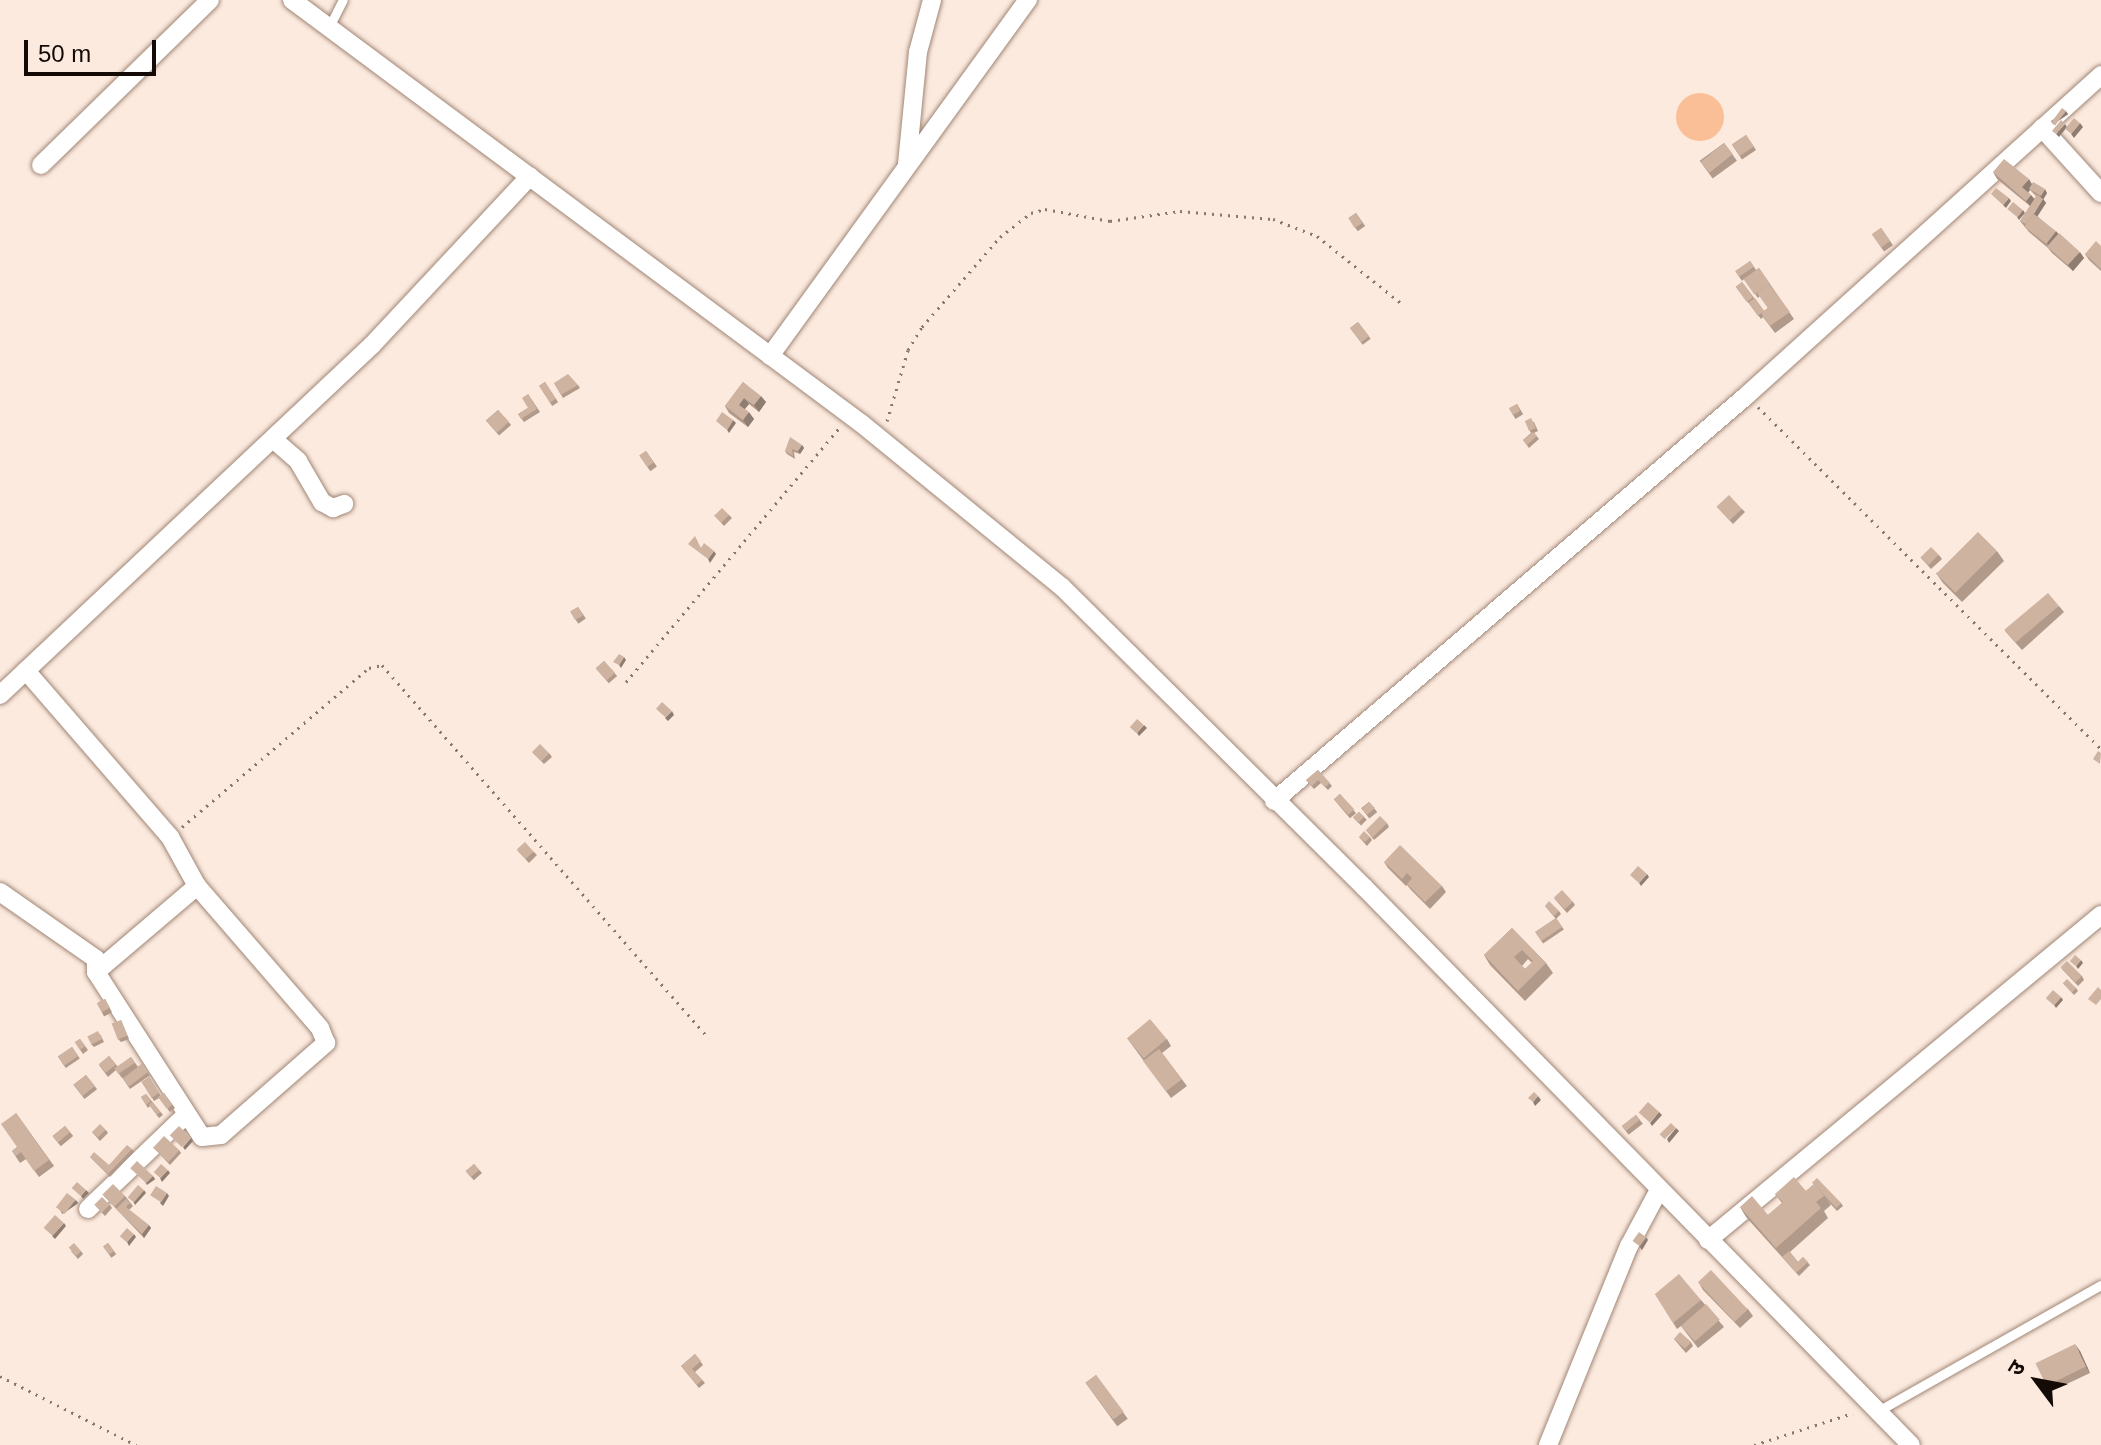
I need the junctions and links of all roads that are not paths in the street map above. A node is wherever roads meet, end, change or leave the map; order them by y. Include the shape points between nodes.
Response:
1 (210, 0) edge
2 (292, 0) edge
3 (343, 0) edge
4 (932, 0) edge
5 (1028, 0) edge
6 (329, 27) junction
7 (2101, 75) edge
8 (2042, 128) junction
9 (907, 164) junction
10 (41, 165) dead end
11 (530, 176) junction
12 (2101, 193) edge
13 (770, 356) junction
14 (273, 439) junction
15 (344, 504) dead end
16 (26, 671) junction
17 (0, 695) edge
18 (1274, 801) junction
19 (197, 886) junction
20 (0, 892) edge
21 (2101, 915) edge
22 (96, 972) junction
23 (186, 1115) junction
24 (1659, 1190) junction
25 (88, 1209) dead end
26 (1708, 1240) junction
27 (2101, 1285) edge
28 (1876, 1409) junction
29 (1548, 1445) edge
30 (1911, 1445) edge

1 - 10 street
2 - 6 street
3 - 6 lane
4 - 9 street via 918,52
5 - 9 street
6 - 11 street
7 - 8 street
8 - 12 street
8 - 18 street via 1746,396
9 - 13 street
11 - 13 street
11 - 14 street via 436,281
13 - 18 street via 1062,587
14 - 15 street via 298,461 322,502 333,508
14 - 16 street
16 - 17 street
16 - 19 street via 170,837
18 - 24 street
19 - 22 street
19 - 23 street via 320,1028 326,1043 221,1135 202,1137
20 - 22 street via 96,959
21 - 26 street
22 - 23 street
23 - 25 street
24 - 26 street
24 - 29 street via 1629,1246
26 - 28 street
27 - 28 lane
28 - 30 street

